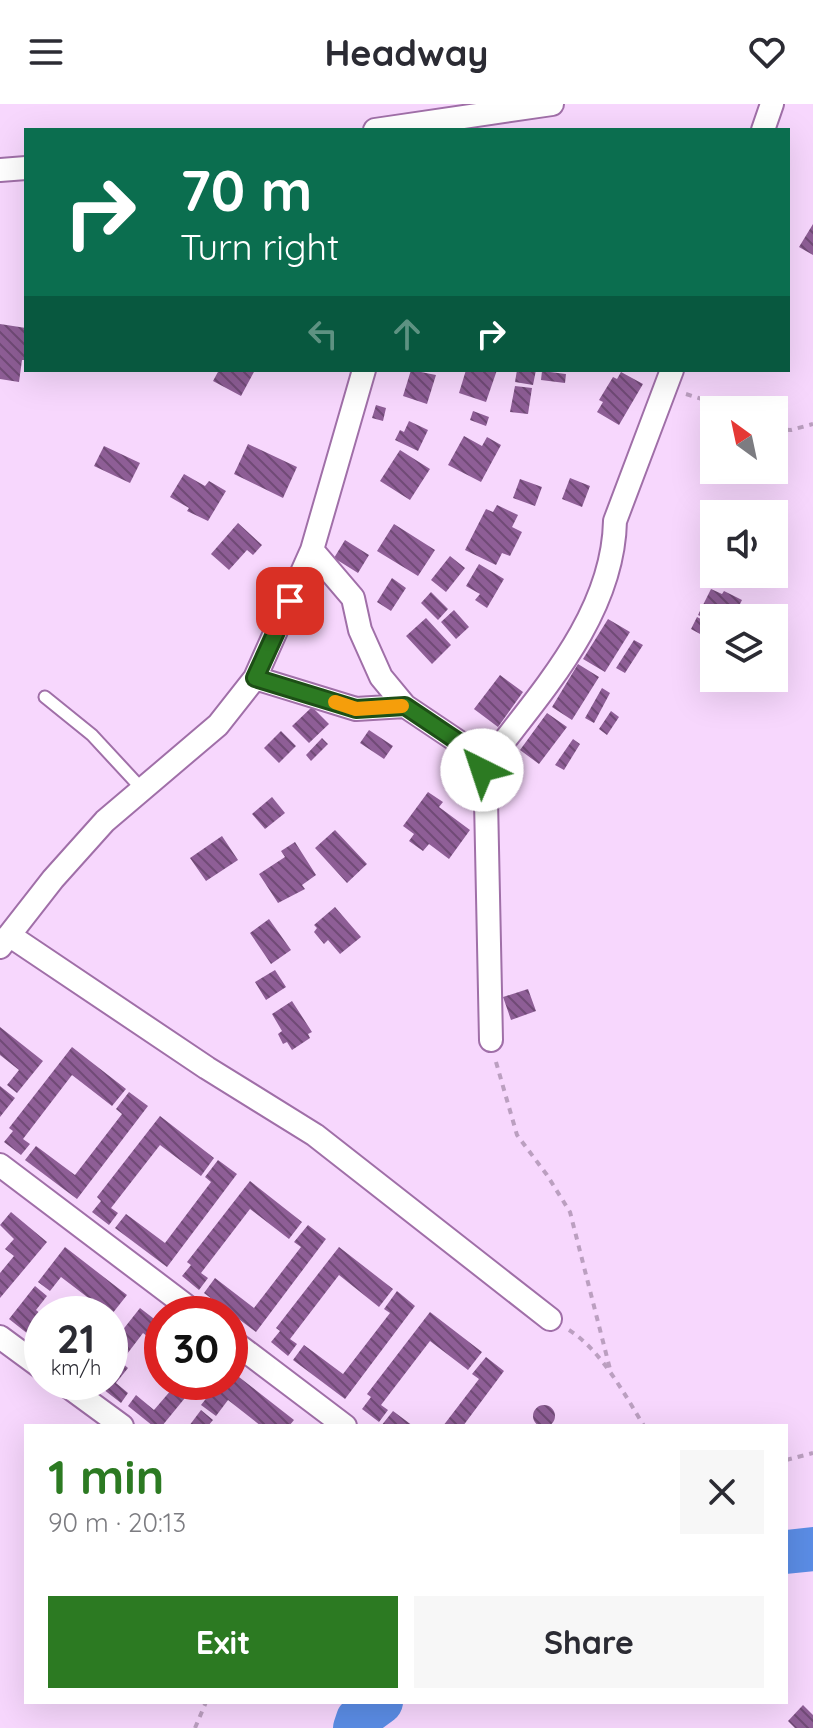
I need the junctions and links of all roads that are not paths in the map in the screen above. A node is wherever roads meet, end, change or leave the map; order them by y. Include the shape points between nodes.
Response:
1 (552, 104) edge
2 (772, 104) edge
3 (483, 108) edge
4 (414, 127) edge
5 (764, 128) edge
6 (24, 168) edge
7 (0, 170) edge
8 (363, 372) edge
9 (668, 379) edge
10 (312, 550) junction
11 (255, 678) junction
12 (45, 697) dead end
13 (405, 706) junction
14 (482, 770) junction
15 (142, 789) junction
16 (4, 941) edge
17 (491, 1040) road end
18 (0, 1165) edge
19 (173, 1296) edge
20 (550, 1319) road end
21 (0, 1337) edge
22 (248, 1353) edge
23 (24, 1355) edge
24 (87, 1400) edge
25 (119, 1424) edge
26 (342, 1424) edge

1 - 3 street
2 - 5 street
3 - 4 street
6 - 7 street
8 - 10 street
9 - 14 street via 615,521 615,540 598,599 574,647
10 - 11 street
10 - 13 street via 353,598 360,630 381,677
11 - 13 street via 356,709
11 - 15 street via 218,725
12 - 15 lane via 92,735
13 - 14 street via 469,749
14 - 17 street
15 - 16 street via 105,821
16 - 20 street via 315,1135
18 - 19 street
21 - 23 street
22 - 26 street
24 - 25 street

